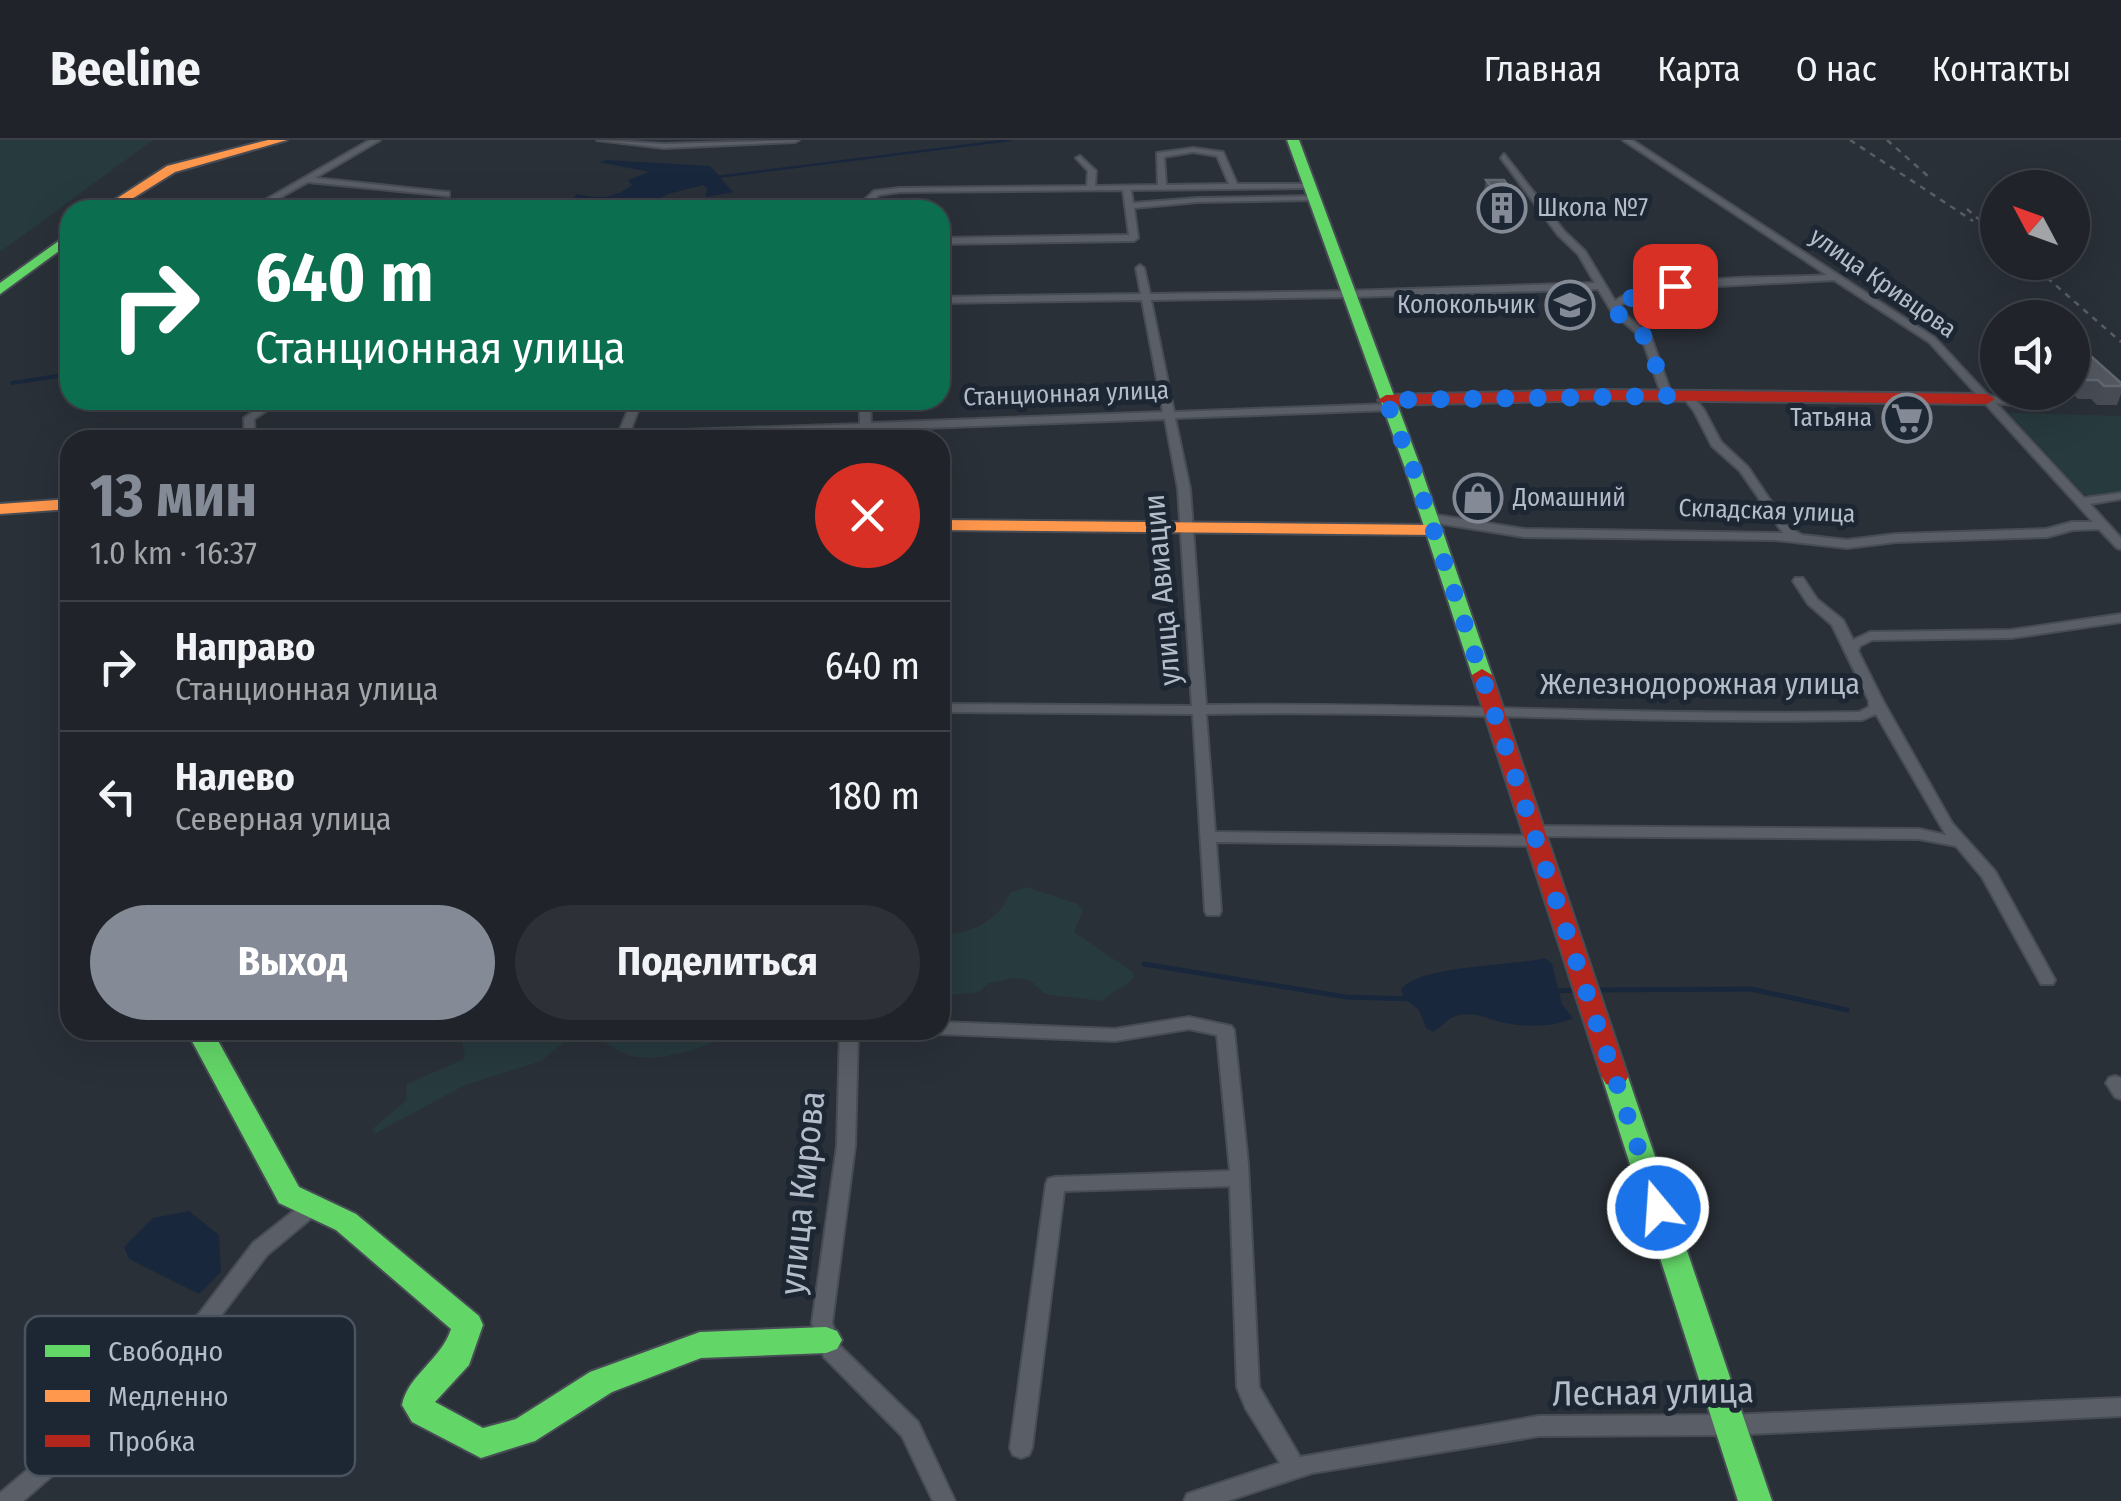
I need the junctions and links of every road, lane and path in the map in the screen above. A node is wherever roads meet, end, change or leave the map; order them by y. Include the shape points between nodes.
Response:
1 (281, 140) edge
2 (376, 140) edge
3 (601, 140) edge
4 (796, 140) edge
5 (1294, 140) edge
6 (1626, 140) edge
7 (736, 145) edge
8 (1504, 156) dead end
9 (1080, 158) dead end
10 (305, 179) junction
11 (1234, 186) junction
12 (1127, 187) junction
13 (1162, 187) junction
14 (1091, 188) junction
15 (1313, 192) junction
16 (446, 194) dead end
17 (271, 199) dead end
18 (120, 200) edge
19 (869, 200) edge
20 (1130, 206) junction
21 (950, 241) edge
22 (60, 244) edge
23 (1140, 268) dead end
24 (1838, 277) junction
25 (1601, 286) junction
26 (0, 290) edge
27 (1350, 294) junction
28 (1146, 296) junction
29 (950, 300) edge
30 (1613, 307) junction
31 (1980, 391) edge
32 (1677, 396) junction
33 (1980, 399) edge
34 (1388, 404) junction
35 (261, 410) edge
36 (1997, 410) edge
37 (1173, 417) junction
38 (250, 430) edge
39 (937, 430) edge
40 (2121, 496) edge
41 (2082, 502) junction
42 (60, 505) edge
43 (0, 509) edge
44 (1432, 524) junction
45 (2102, 524) junction
46 (950, 525) edge
47 (1185, 528) junction
48 (1798, 538) junction
49 (2121, 545) edge
50 (1798, 581) dead end
51 (2121, 618) edge
52 (1851, 652) junction
53 (1876, 701) junction
54 (950, 708) edge
55 (1202, 710) junction
56 (1494, 712) junction
57 (1535, 836) junction
58 (1209, 837) junction
59 (1958, 842) junction
60 (1213, 911) dead end
61 (2047, 980) dead end
62 (950, 1028) edge
63 (205, 1040) edge
64 (849, 1040) edge
65 (1239, 1178) junction
66 (313, 1206) junction
67 (209, 1316) edge
68 (826, 1340) junction
69 (2121, 1407) edge
70 (1730, 1424) junction
71 (1021, 1448) dead end
72 (1296, 1468) junction
73 (36, 1476) edge
74 (7, 1501) edge
75 (944, 1501) edge
76 (1194, 1501) edge
77 (1755, 1501) edge

1 - 18 main road via 171,168
2 - 10 street
3 - 7 street
4 - 7 street
5 - 15 main road
6 - 24 street, улица Кривцова
8 - 25 street via 1582,252
9 - 14 street via 1092,170
10 - 16 street
10 - 17 street
11 - 13 street
11 - 13 street via 1220,154 1192,150 1160,154
11 - 15 street
12 - 13 street
12 - 14 street
12 - 20 street
14 - 19 street via 876,193
15 - 20 street
15 - 27 main road
20 - 21 street via 1134,238
22 - 26 main road
23 - 28 street, улица Авиации
24 - 30 street via 1675,286
24 - 31 street, улица Кривцова via 1932,340
25 - 27 street
25 - 30 street
27 - 28 street
27 - 34 main road
28 - 29 street
28 - 37 street, улица Авиации
30 - 32 street via 1646,338
32 - 33 main road, Станционная улица
32 - 34 main road, Станционная улица
32 - 48 street
34 - 37 street, Станционная улица
34 - 44 main road
35 - 38 street via 249,418
36 - 41 street, улица Кривцова
37 - 39 street, Станционная улица
37 - 47 street, улица Авиации
40 - 41 street
41 - 45 street, улица Кривцова
42 - 43 main road
44 - 47 main road, Складская улица
44 - 48 street, Складская улица via 1536,534
44 - 56 main road
45 - 48 street, Складская улица via 1846,544
45 - 49 street, улица Кривцова
46 - 47 main road, Складская улица
47 - 55 street, улица Авиации
50 - 52 street via 1838,623
51 - 52 street, Железнодорожная улица via 2011,634 1870,636
52 - 53 street, Железнодорожная улица
53 - 56 street, Железнодорожная улица via 1876,709 1862,716
53 - 59 street
54 - 55 street, Железнодорожная улица
55 - 56 street, Железнодорожная улица
55 - 58 street, улица Авиации
56 - 57 main road
57 - 58 street
57 - 59 street via 1918,834
57 - 70 main road
58 - 60 street, улица Авиации
59 - 61 street via 1989,875
62 - 65 street via 1115,1034 1189,1024 1225,1030
63 - 66 main road via 289,1195
64 - 68 street, улица Кирова via 846,1146 822,1312
65 - 71 street via 1054,1184
65 - 72 street via 1248,1387
66 - 67 street via 260,1249
66 - 68 main road via 346,1222 468,1325 460,1353 418,1405 481,1443 524,1432 602,1382 700,1345
68 - 75 street via 910,1429
69 - 70 street, Лесная улица
70 - 72 street, Лесная улица via 1539,1426
70 - 77 main road
72 - 76 street, Лесная улица
73 - 74 street

